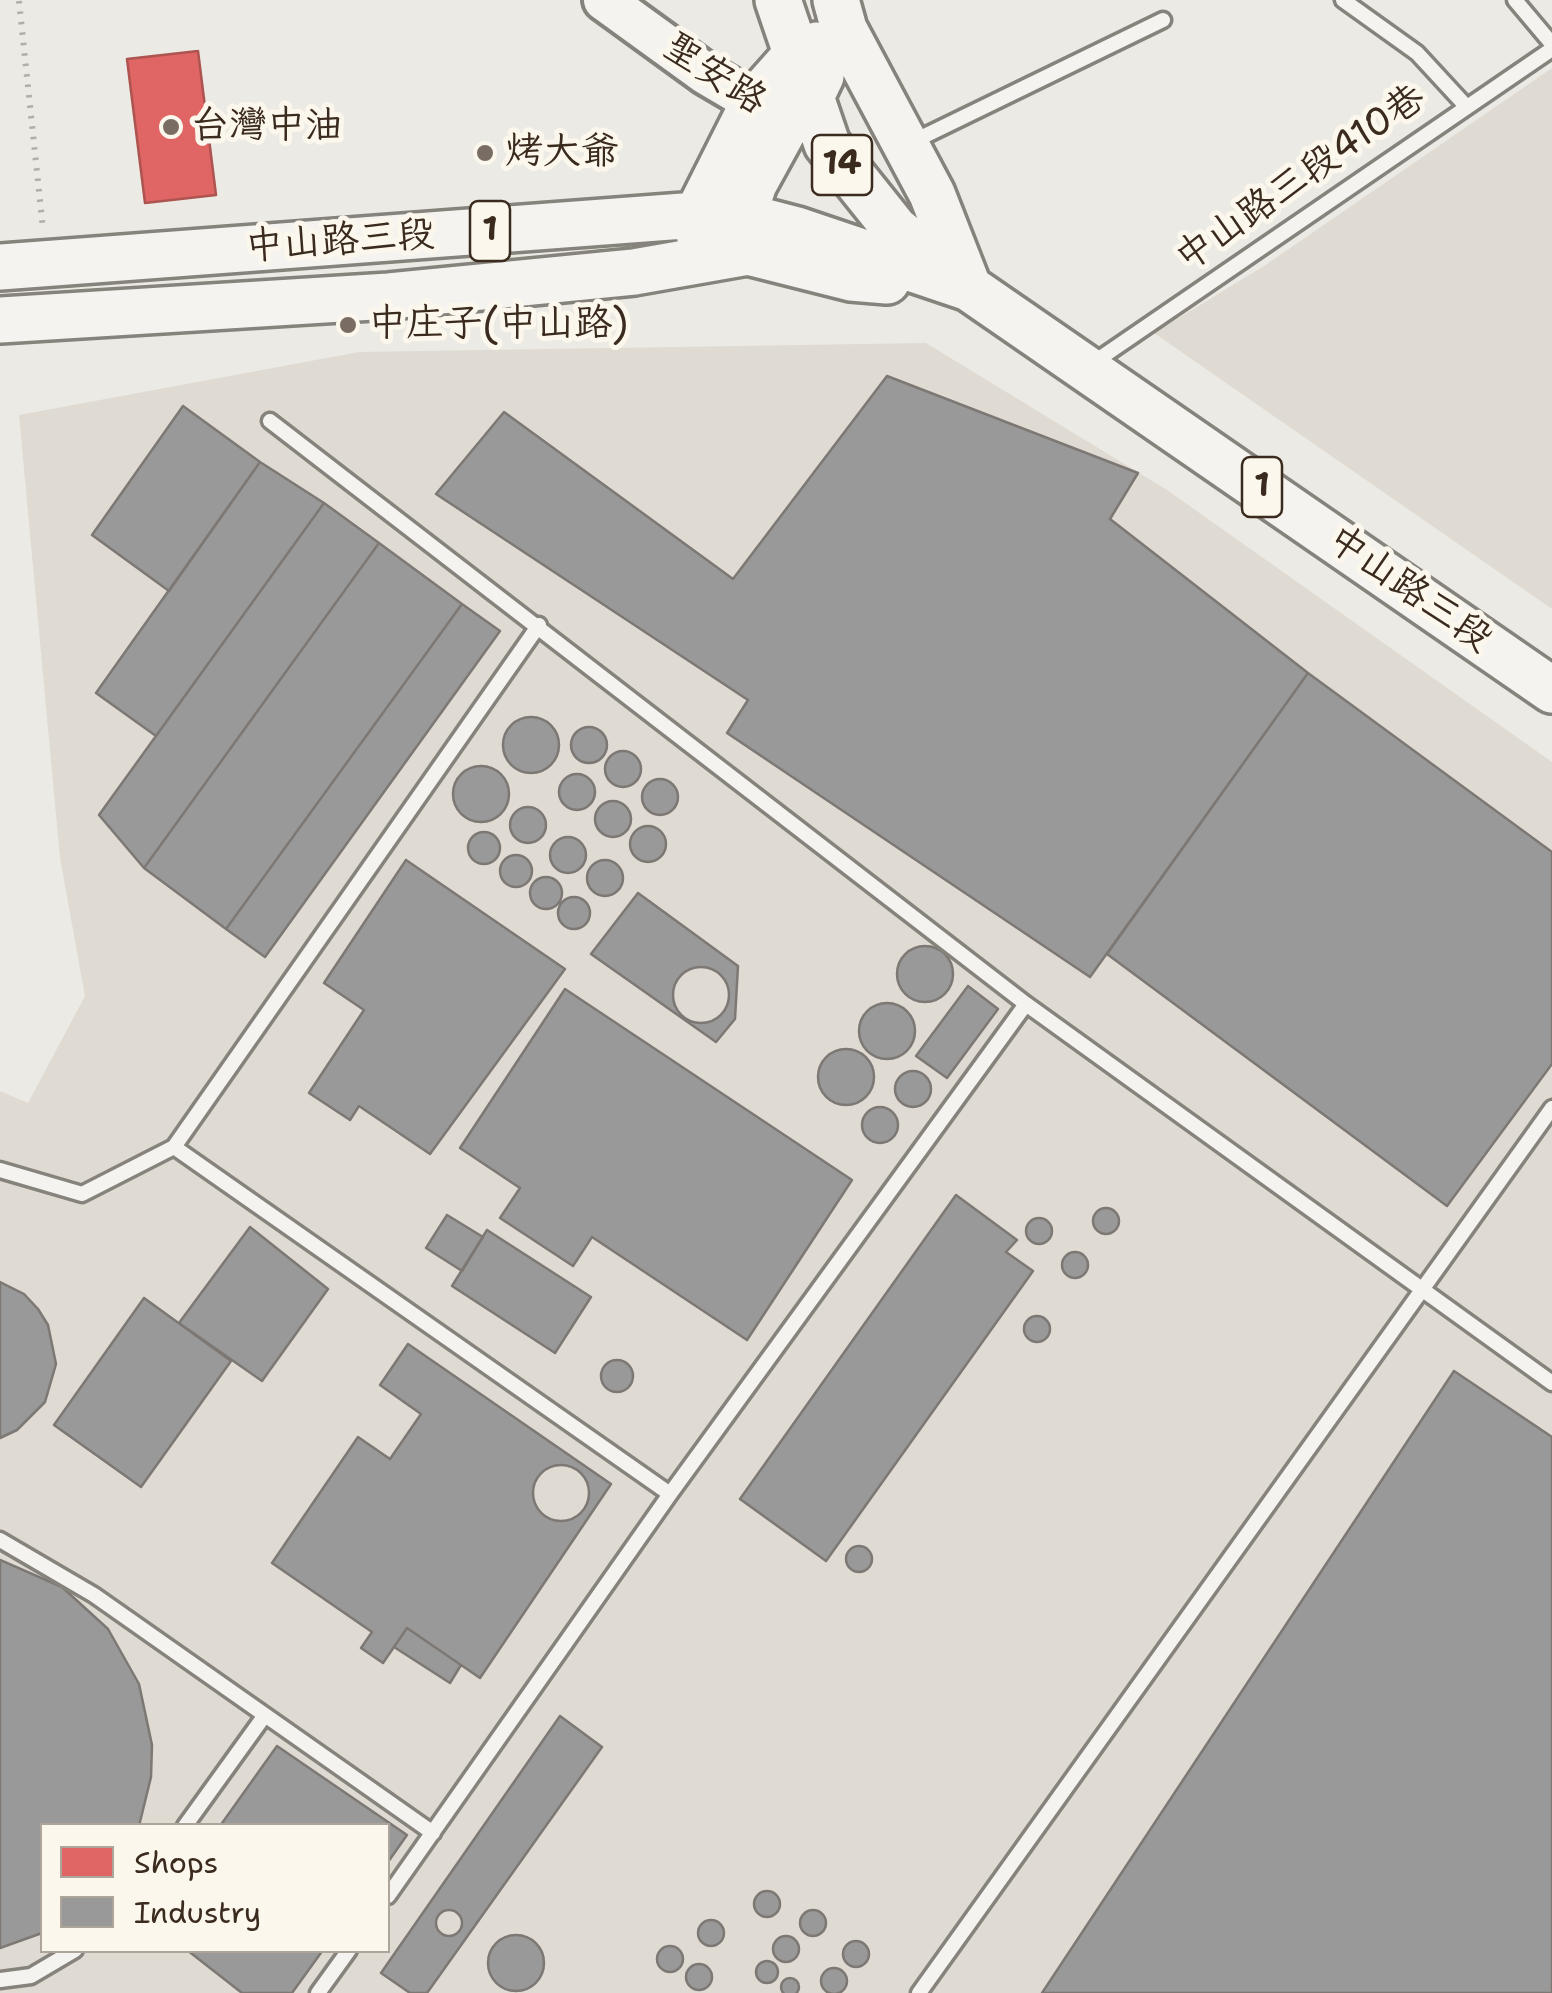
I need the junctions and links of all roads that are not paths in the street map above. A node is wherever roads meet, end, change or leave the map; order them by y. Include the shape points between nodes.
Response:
1 (604, 0) edge
2 (778, 0) edge
3 (1343, 0) edge
4 (1515, 0) edge
5 (840, 15) edge
6 (1163, 20) dead end
7 (1552, 46) edge
8 (786, 95) junction
9 (1465, 105) junction
10 (905, 145) junction
11 (745, 234) junction
12 (700, 237) junction
13 (0, 267) edge
14 (969, 288) junction
15 (0, 320) edge
16 (1088, 366) junction
17 (270, 421) dead end
18 (539, 625) junction
19 (1552, 690) edge
20 (1026, 1004) junction
21 (1552, 1108) edge
22 (174, 1147) junction
23 (0, 1170) edge
24 (1422, 1290) junction
25 (1552, 1383) edge
26 (670, 1494) junction
27 (0, 1540) edge
28 (265, 1715) junction
29 (187, 1823) edge
30 (433, 1833) junction
31 (390, 1893) edge
32 (69, 1953) edge
33 (347, 1953) edge
34 (0, 1980) edge
35 (318, 1993) edge
36 (919, 1993) edge

1 - 8 street, 聖安路 via 706,74
2 - 8 main road, 14
3 - 9 lane via 1417,53
4 - 7 lane
5 - 8 main road
5 - 10 main road, 14
6 - 10 lane
7 - 9 lane, 中山路三段410巷
8 - 11 main road
8 - 12 main road
8 - 14 main road, 14 via 896,230
9 - 16 lane, 中山路三段410巷
10 - 14 main road, 14
11 - 12 main road, 中山路三段 / 1
11 - 14 main road, 中山路三段 / 1 via 856,248
12 - 13 main road, 中山路三段 / 1
12 - 15 main road, 中山路三段 / 1 via 634,272 389,296
14 - 16 main road, 中山路三段 / 1
16 - 19 main road, 中山路三段 / 1
17 - 18 lane
18 - 20 lane
18 - 22 lane
20 - 24 lane
20 - 26 lane
21 - 24 lane
22 - 23 lane via 82,1194
22 - 26 lane
24 - 25 lane
24 - 36 lane
26 - 30 lane
27 - 28 lane via 94,1594
28 - 29 lane
28 - 30 lane
30 - 31 lane
32 - 34 lane via 31,1976
33 - 35 lane

